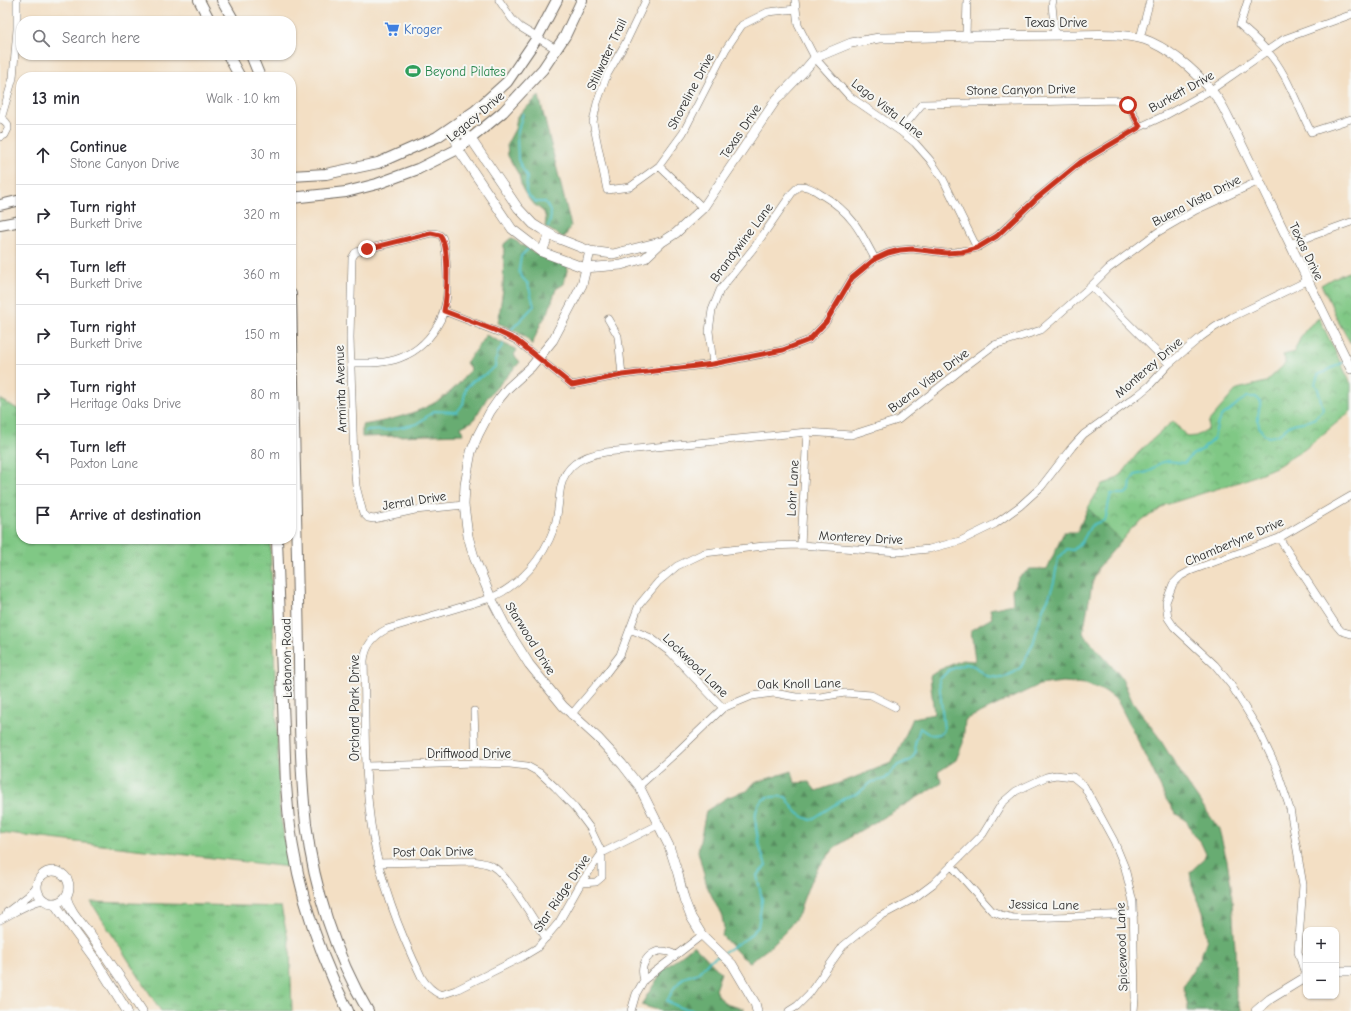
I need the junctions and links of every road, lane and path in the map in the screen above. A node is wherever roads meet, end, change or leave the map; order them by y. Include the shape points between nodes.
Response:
1 (17, 0) edge
2 (199, 0) edge
3 (222, 0) edge
4 (500, 0) edge
5 (556, 0) edge
6 (582, 0) edge
7 (646, 0) edge
8 (795, 0) edge
9 (967, 0) edge
10 (1053, 0) edge
11 (1150, 0) edge
12 (1248, 0) edge
13 (796, 9) junction
14 (1351, 14) edge
15 (17, 16) edge
16 (207, 16) edge
17 (231, 16) edge
18 (1055, 35) junction
19 (966, 36) junction
20 (537, 38) junction
21 (1140, 38) junction
22 (16, 41) edge
23 (556, 49) junction
24 (1267, 51) junction
25 (815, 58) junction
26 (231, 60) edge
27 (253, 60) edge
28 (237, 72) edge
29 (258, 72) edge
30 (1211, 90) junction
31 (1, 119) edge
32 (1351, 119) edge
33 (453, 126) junction
34 (1140, 127) junction
35 (900, 131) junction
36 (0, 137) edge
37 (471, 139) junction
38 (458, 148) junction
39 (659, 166) junction
40 (296, 176) edge
41 (1259, 181) junction
42 (501, 182) junction
43 (607, 190) joint
44 (488, 192) junction
45 (296, 197) edge
46 (16, 201) edge
47 (0, 205) edge
48 (703, 208) junction
49 (530, 221) junction
50 (16, 222) edge
51 (1351, 222) edge
52 (0, 225) edge
53 (517, 232) junction
54 (549, 234) junction
55 (662, 242) junction
56 (1290, 244) junction
57 (977, 248) junction
58 (590, 251) junction
59 (542, 252) junction
60 (875, 259) junction
61 (585, 268) junction
62 (1308, 281) junction
63 (1091, 286) junction
64 (444, 311) junction
65 (608, 320) dead end
66 (539, 359) junction
67 (351, 363) junction
68 (713, 364) junction
69 (1169, 364) junction
70 (1351, 369) edge
71 (622, 375) junction
72 (807, 432) junction
73 (567, 472) joint
74 (1351, 496) edge
75 (464, 505) junction
76 (368, 518) joint
77 (1278, 538) junction
78 (277, 544) edge
79 (296, 544) edge
80 (801, 545) junction
81 (491, 598) junction
82 (630, 629) junction
83 (1351, 634) edge
84 (895, 707) dead end
85 (723, 708) junction
86 (474, 711) dead end
87 (571, 714) junction
88 (476, 763) junction
89 (367, 766) junction
90 (639, 786) junction
91 (658, 825) junction
92 (602, 853) junction
93 (378, 863) junction
94 (951, 865) junction
95 (581, 883) junction
96 (36, 887) junction
97 (66, 897) junction
98 (43, 900) junction
99 (54, 903) junction
100 (1134, 914) junction
101 (2, 919) edge
102 (702, 935) junction
103 (546, 938) junction
104 (675, 955) junction
105 (1303, 968) edge
106 (1339, 970) edge
107 (1351, 970) edge
108 (1303, 979) edge
109 (644, 980) junction
110 (441, 995) joint
111 (139, 1007) edge
112 (126, 1011) edge
113 (348, 1011) edge
114 (368, 1011) edge
115 (632, 1011) edge
116 (757, 1011) edge
117 (789, 1011) edge
118 (1134, 1011) edge
119 (1256, 1011) edge

1 - 15 street
2 - 16 main road
3 - 17 main road
4 - 20 street via 520,28
5 - 20 main road, Legacy Drive
6 - 23 main road, Legacy Drive
7 - 43 street, Stillwater Trail via 596,103 593,122
8 - 13 street, Lago Vista Lane
9 - 19 street
10 - 18 street
11 - 21 street
12 - 24 street via 1240,25
13 - 25 street, Lago Vista Lane via 798,25
13 - 39 street, Shoreline Drive via 768,12 742,25 726,49 683,133
14 - 24 street, Burkett Drive via 1284,39
18 - 19 street, Texas Drive
18 - 21 street, Texas Drive
19 - 25 street, Texas Drive via 879,38 851,43
20 - 23 street
20 - 33 main road, Legacy Drive via 506,82 475,111
21 - 30 street, Texas Drive via 1168,51 1199,76
22 - 31 street via 13,78
23 - 37 main road, Legacy Drive via 543,69 503,112
24 - 30 street, Burkett Drive
24 - 32 street via 1285,77 1310,132
25 - 35 street, Lago Vista Lane via 850,96
25 - 48 street, Texas Drive via 776,100
26 - 28 main road
27 - 29 main road
30 - 34 street, Burkett Drive
30 - 41 street, Texas Drive via 1228,116
31 - 36 street via 7,123 8,130
33 - 37 street, Texas Drive
33 - 38 street, Texas Drive
33 - 40 main road, Legacy Drive via 437,137 378,163 326,174
34 - 35 street, Stone Canyon Drive via 1124,101 1012,101 922,104
34 - 57 street, Burkett Drive via 1081,162 1037,198 997,236
35 - 57 street, Lago Vista Lane via 930,160 950,193
37 - 38 main road, Legacy Drive
37 - 42 street, Texas Drive
38 - 44 street, Texas Drive
38 - 45 main road, Legacy Drive via 418,169 377,184 346,192
39 - 43 street, Shoreline Drive via 630,187
39 - 48 street
41 - 56 street, Texas Drive
41 - 63 street, Buena Vista Drive via 1196,210 1158,232 1124,256
42 - 44 street
42 - 49 street, Texas Drive
44 - 53 street, Texas Drive via 512,229
46 - 47 main road
48 - 55 street, Texas Drive via 676,233
49 - 53 street via 524,229
49 - 54 street, Texas Drive
50 - 52 main road
51 - 56 street
53 - 59 street, Texas Drive
54 - 58 street, Texas Drive
54 - 59 street
55 - 58 street, Texas Drive via 613,254
55 - 61 street, Texas Drive via 645,258 621,265
56 - 62 street, Texas Drive
57 - 60 street, Burkett Drive via 946,253 900,250
58 - 61 street, Starwood Drive
59 - 61 street, Texas Drive
60 - 68 street, Burkett Drive via 852,278 826,322 809,340 783,350
60 - 68 street, Brandywine Lane via 863,235 841,207 807,186 799,186 756,246 720,290 712,310 709,331
61 - 66 street, Starwood Drive via 582,285 560,329
62 - 69 street, Monterey Drive via 1215,327
62 - 70 street, Texas Drive
63 - 69 street
63 - 72 street, Buena Vista Drive via 1042,330 994,345 898,420 851,435
64 - 66 street, Burkett Drive via 509,336
64 - 67 street via 430,336 409,354 385,362
64 - 67 street, Arminta Avenue via 447,292 445,246 443,238 438,234 427,234 355,253 351,272
65 - 71 street via 618,336
66 - 71 street, Burkett Drive via 572,385
66 - 75 street, Starwood Drive via 502,396 482,426 468,463
67 - 76 street, Arminta Avenue via 354,473 361,509
68 - 71 street, Burkett Drive
69 - 80 street, Monterey Drive via 1149,386 1084,434 1040,487 1020,506 995,524 960,542 898,552
72 - 73 street, Buena Vista Drive via 598,453 579,460
72 - 80 street, Lohr Lane
73 - 81 street, Orchard Park Drive via 561,486 556,524 546,547 522,578
74 - 77 street, Chamberlyne Drive
75 - 76 street, Jerral Drive
75 - 81 street, Starwood Drive via 469,542
77 - 83 street via 1336,625 1341,631
77 - 105 street, Chamberlyne Drive via 1181,576 1173,584 1166,609 1174,628 1215,665 1231,685 1257,727 1276,767 1290,809 1303,885 1298,952
78 - 113 main road, Lebanon Road via 289,826 306,908 333,981
79 - 114 main road, Lebanon Road via 301,750 307,827 316,877 331,931 351,980
80 - 82 street, Monterey Drive via 764,546 704,553 677,566 658,582 639,605
81 - 87 street, Starwood Drive via 529,664
81 - 89 street, Orchard Park Drive via 387,629 372,640 364,652
82 - 85 street, Lockwood Lane via 651,638 671,653
82 - 87 street, Monterey Drive via 620,654
84 - 85 street, Oak Knoll Lane via 871,695 796,697 774,694 752,696
85 - 90 street, Oak Knoll Lane
86 - 88 street
87 - 90 street, Starwood Drive via 598,738
88 - 89 street, Driftwood Drive
88 - 92 street, Driftwood Drive via 527,766 540,773 575,808 590,828
89 - 93 street, Orchard Park Drive via 370,815
90 - 91 street, Starwood Drive
91 - 92 street, Star Ridge Drive
91 - 102 street, Starwood Drive via 669,846 691,917
92 - 95 street, Star Ridge Drive
92 - 95 street via 602,878 596,882
93 - 103 street, Post Oak Drive via 472,861 493,866 511,886
93 - 110 street, Orchard Park Drive via 392,909 411,955 426,985
94 - 100 street, Jessica Lane via 992,911 1001,915 1028,918
94 - 100 street, Spicewood Lane via 983,834 1002,803 1016,791 1046,777 1073,777 1084,786 1114,841 1125,868
94 - 117 street via 913,900 879,917 843,946 809,994 798,1006
95 - 103 street, Star Ridge Drive via 559,922
96 - 97 street via 43,873 58,871 69,882
96 - 98 street
96 - 101 street
97 - 99 street
97 - 111 street via 72,911
98 - 99 street
98 - 101 street via 29,904
99 - 112 street via 94,958
100 - 118 street, Spicewood Lane
102 - 104 street
102 - 116 street, Starwood Drive via 732,964
103 - 110 street, Star Ridge Drive via 537,948 522,957
104 - 109 street
104 - 109 street via 662,950 650,956 642,966
106 - 107 street
108 - 119 street via 1270,998
109 - 115 street via 636,994
111 - 112 street

